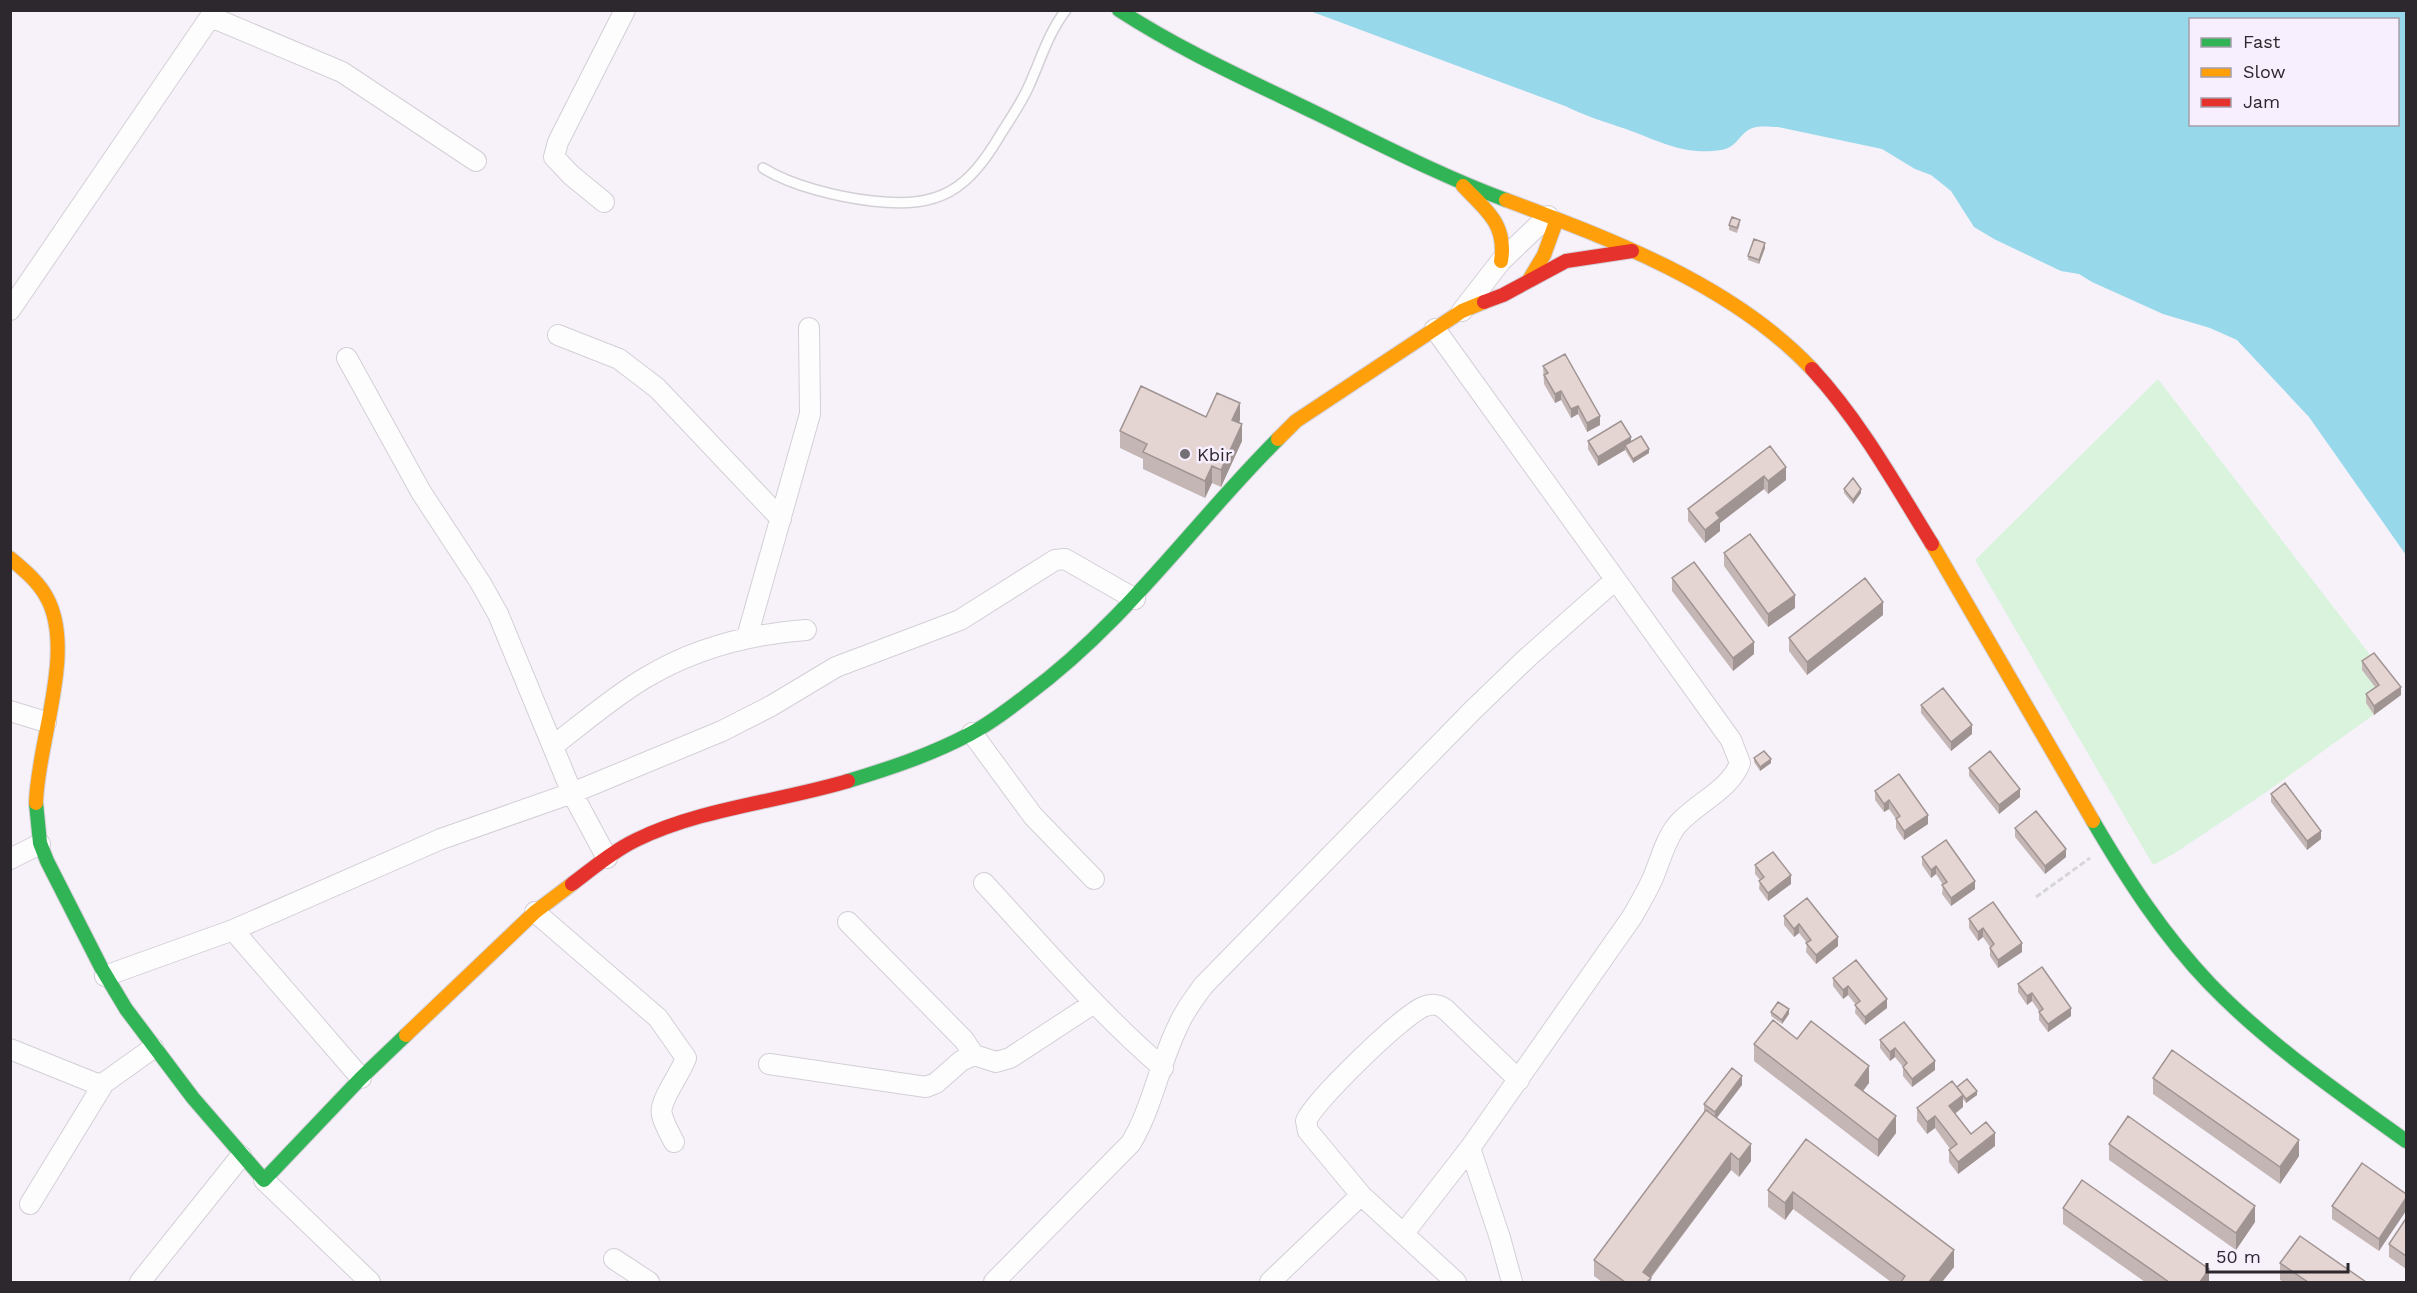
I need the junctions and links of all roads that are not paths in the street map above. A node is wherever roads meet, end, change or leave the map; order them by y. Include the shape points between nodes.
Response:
1 (625, 10) edge
2 (1066, 10) edge
3 (1119, 10) edge
4 (213, 14) edge
5 (476, 161) dead end
6 (763, 168) dead end
7 (1458, 181) junction
8 (604, 202) dead end
9 (1552, 217) junction
10 (1632, 250) junction
11 (1501, 261) junction
12 (1529, 280) junction
13 (10, 310) edge
14 (1462, 311) junction
15 (809, 328) dead end
16 (1435, 329) junction
17 (558, 334) dead end
18 (346, 358) dead end
19 (781, 519) junction
20 (10, 558) edge
21 (1616, 580) junction
22 (1135, 599) junction
23 (806, 630) dead end
24 (747, 637) junction
25 (10, 711) edge
26 (46, 722) junction
27 (972, 733) junction
28 (553, 746) junction
29 (572, 793) junction
30 (40, 844) junction
31 (607, 858) junction
32 (10, 859) edge
33 (1094, 879) dead end
34 (984, 883) dead end
35 (535, 912) junction
36 (848, 922) dead end
37 (233, 930) junction
38 (105, 976) junction
39 (1094, 1003) junction
40 (153, 1048) junction
41 (10, 1049) edge
42 (974, 1055) junction
43 (769, 1064) dead end
44 (1163, 1068) junction
45 (361, 1078) junction
46 (1519, 1080) junction
47 (104, 1083) junction
48 (2406, 1141) edge
49 (674, 1142) dead end
50 (1470, 1148) junction
51 (241, 1156) junction
52 (264, 1180) junction
53 (1361, 1195) junction
54 (30, 1204) dead end
55 (1404, 1233) junction
56 (614, 1258) dead end
57 (140, 1282) edge
58 (370, 1282) edge
59 (649, 1282) edge
60 (994, 1282) edge
61 (1270, 1282) edge
62 (1456, 1282) edge
63 (1512, 1282) edge

1 - 8 street via 554,157
2 - 6 lane via 1056,23 1027,91 987,157 967,181 941,197 902,204 851,199 778,177
3 - 7 street via 1232,73
4 - 5 street via 342,72
4 - 13 street
7 - 9 street
7 - 11 street via 1500,228 1504,248
9 - 10 street
9 - 11 street
9 - 12 street via 1544,255
10 - 12 street via 1566,261
10 - 48 street via 1737,309 1806,363 1891,478 2107,846 2196,972 2246,1021
11 - 14 street
12 - 14 street
14 - 16 street
15 - 19 street via 810,414
16 - 21 street
16 - 22 street via 1296,421 1253,464
17 - 19 street via 619,358 657,388
18 - 28 street via 421,492 498,614
19 - 24 street
20 - 26 street via 43,592 56,626 58,651
21 - 44 street via 1465,717 1203,986 1176,1028
21 - 46 street via 1731,740 1740,763 1729,780 1676,826 1632,917
22 - 27 street via 1056,674
22 - 29 street via 1065,559 1055,560 960,620 836,666 722,732
23 - 24 street
24 - 28 street via 700,651 643,678
25 - 26 street
26 - 30 street via 34,799
27 - 31 street via 913,761 681,823 635,840
27 - 33 street via 1033,816
28 - 29 street
29 - 31 street
29 - 37 street via 441,839
30 - 32 street
30 - 38 street
31 - 35 street
34 - 39 street
35 - 45 street
35 - 49 street via 658,1018 686,1058 662,1103 661,1114
36 - 42 street via 964,1040
37 - 38 street
37 - 45 street
38 - 40 street
39 - 42 street via 1010,1058 996,1062
39 - 44 street
40 - 47 street
40 - 51 street
41 - 47 street via 74,1076
42 - 43 street via 926,1087
44 - 60 street via 1143,1123 1131,1143
45 - 52 street
46 - 50 street
46 - 53 street via 1439,1004 1410,1015 1344,1076 1306,1121 1308,1131
47 - 54 street
50 - 55 street
50 - 63 street
51 - 52 street
51 - 57 street
52 - 58 street
53 - 55 street
53 - 61 street
55 - 62 street
56 - 59 street

